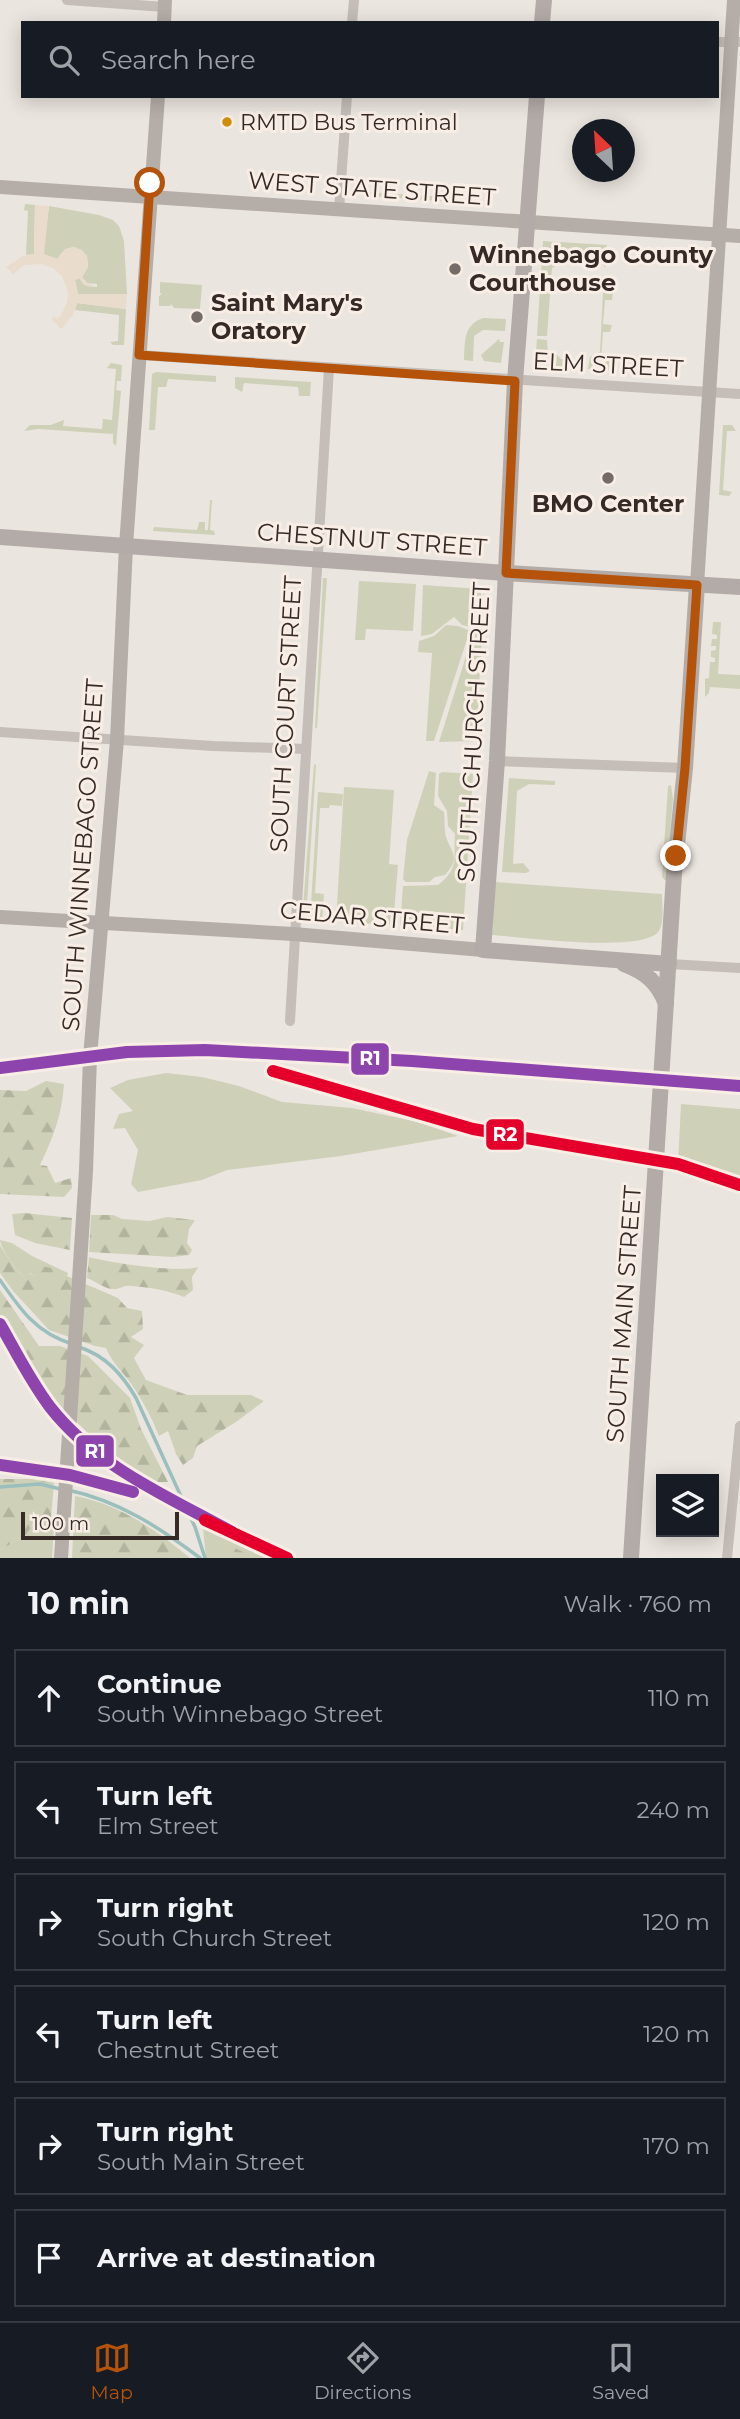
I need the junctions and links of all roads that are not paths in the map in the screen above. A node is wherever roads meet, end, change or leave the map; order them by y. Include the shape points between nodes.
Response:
1 (67, 0) edge
2 (354, 0) edge
3 (544, 0) edge
4 (734, 0) edge
5 (165, 4) edge
6 (352, 21) edge
7 (542, 21) edge
8 (729, 42) edge
9 (158, 98) edge
10 (347, 98) edge
11 (537, 98) edge
12 (0, 187) edge
13 (149, 197) junction
14 (340, 209) junction
15 (527, 223) junction
16 (718, 235) junction
17 (740, 236) edge
18 (139, 355) junction
19 (329, 368) junction
20 (515, 381) junction
21 (709, 392) junction
22 (740, 394) edge
23 (0, 537) edge
24 (126, 547) junction
25 (317, 558) junction
26 (506, 573) junction
27 (697, 585) junction
28 (740, 587) edge
29 (0, 732) edge
30 (117, 740) junction
31 (306, 749) junction
32 (497, 761) junction
33 (685, 768) junction
34 (0, 917) edge
35 (102, 922) junction
36 (293, 934) junction
37 (483, 950) junction
38 (615, 960) junction
39 (669, 964) junction
40 (740, 968) edge
41 (666, 1005) junction
42 (290, 1021) dead end
43 (740, 1426) edge
44 (735, 1512) edge
45 (61, 1558) edge
46 (631, 1558) edge
47 (727, 1558) edge

1 - 5 street
2 - 6 street
3 - 7 main road
4 - 8 main road, SOUTH MAIN STREET
8 - 16 main road, SOUTH MAIN STREET
9 - 13 main road, SOUTH WINNEBAGO STREET
10 - 14 street
11 - 15 main road, SOUTH CHURCH STREET
12 - 13 main road, WEST STATE STREET
13 - 14 main road, WEST STATE STREET
13 - 18 main road, SOUTH WINNEBAGO STREET
14 - 15 main road, WEST STATE STREET
15 - 16 main road, WEST STATE STREET
15 - 20 main road, SOUTH CHURCH STREET
16 - 17 main road, WEST STATE STREET
16 - 21 main road, SOUTH MAIN STREET
18 - 19 street, ELM STREET
18 - 24 main road, SOUTH WINNEBAGO STREET
19 - 20 street, ELM STREET
19 - 25 street, SOUTH COURT STREET
20 - 21 street, ELM STREET
20 - 26 main road, SOUTH CHURCH STREET
21 - 22 street, ELM STREET
21 - 27 main road, SOUTH MAIN STREET
23 - 24 main road, CHESTNUT STREET
24 - 25 main road, CHESTNUT STREET
24 - 30 main road, SOUTH WINNEBAGO STREET
25 - 26 main road, CHESTNUT STREET
25 - 31 street, SOUTH COURT STREET
26 - 27 main road, CHESTNUT STREET
26 - 32 main road, SOUTH CHURCH STREET
27 - 28 main road, CHESTNUT STREET
27 - 33 main road, SOUTH MAIN STREET
29 - 30 street
30 - 31 street
30 - 35 main road, SOUTH WINNEBAGO STREET
31 - 36 street, SOUTH COURT STREET
32 - 33 street
32 - 37 main road, SOUTH CHURCH STREET
33 - 39 main road, SOUTH MAIN STREET
34 - 35 main road, CEDAR STREET
35 - 36 main road, CEDAR STREET
35 - 45 main road, SOUTH WINNEBAGO STREET
36 - 37 main road, CEDAR STREET
36 - 42 street, SOUTH COURT STREET
37 - 38 main road, CEDAR STREET
38 - 39 main road, CEDAR STREET
38 - 41 main road via 650,978
39 - 40 street, CEDAR STREET
39 - 41 main road, SOUTH MAIN STREET
41 - 46 main road, SOUTH MAIN STREET
43 - 44 street
44 - 47 street

